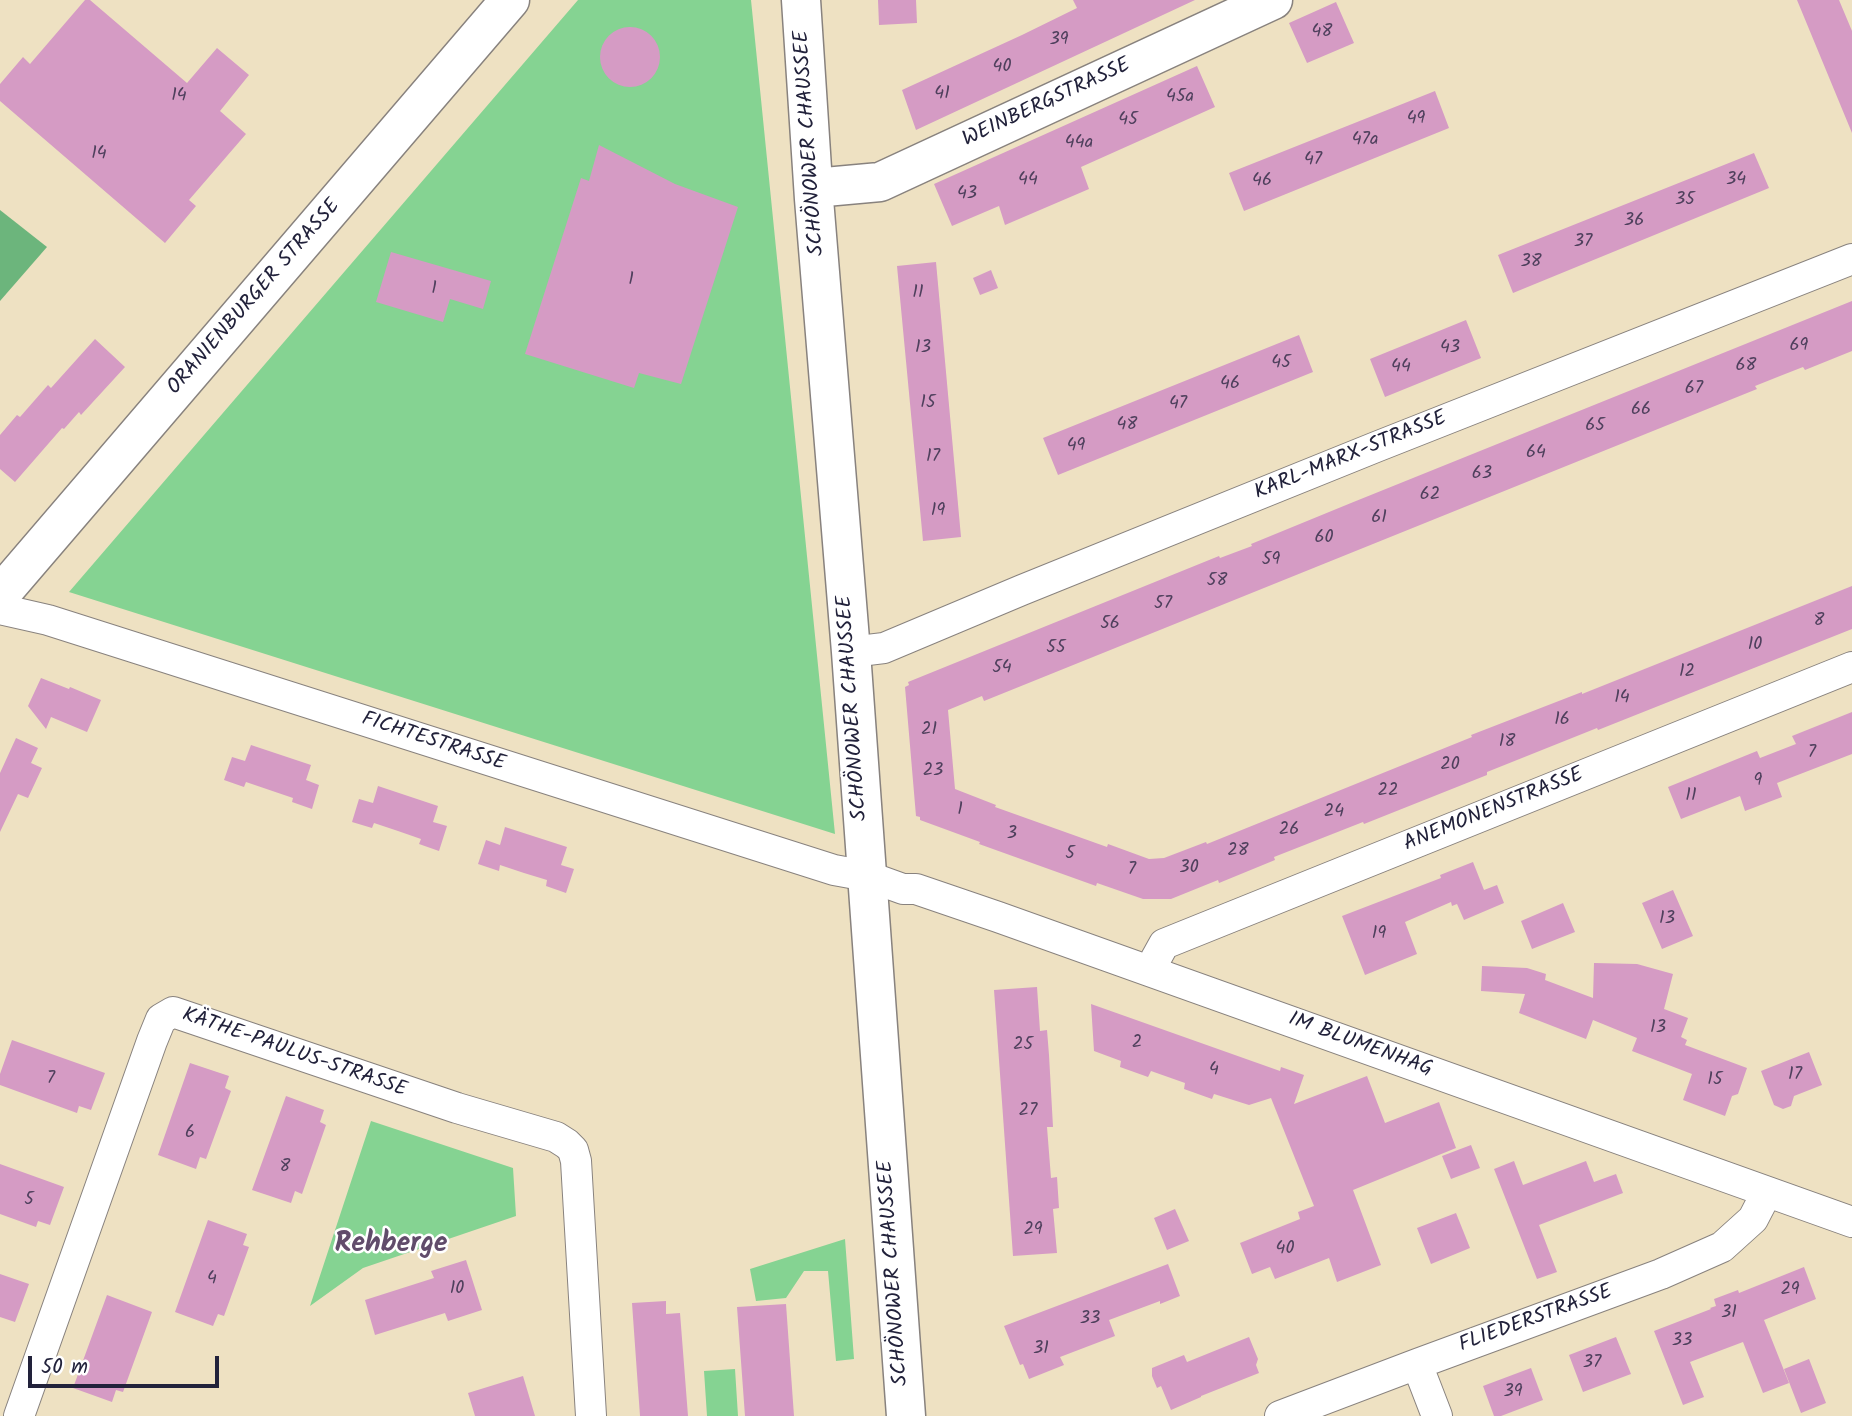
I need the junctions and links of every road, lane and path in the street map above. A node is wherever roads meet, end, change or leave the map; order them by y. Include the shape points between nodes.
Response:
1 (510, 0) edge
2 (801, 0) edge
3 (1273, 0) edge
4 (814, 188) junction
5 (1852, 259) edge
6 (0, 596) edge
7 (0, 609) edge
8 (851, 652) junction
9 (1852, 667) edge
10 (867, 876) junction
11 (1149, 971) junction
12 (1767, 1192) junction
13 (1852, 1222) edge
14 (1417, 1364) junction
15 (19, 1416) edge
16 (591, 1416) edge
17 (906, 1416) edge
18 (1280, 1416) edge
19 (1437, 1416) edge

1 - 6 main road, ORANIENBURGER STRASSE
2 - 4 main road, SCHÖNOWER CHAUSSEE
3 - 4 main road, WEINBERGSTRASSE via 880,182
4 - 8 main road, SCHÖNOWER CHAUSSEE
5 - 8 street, KARL-MARX-STRASSE via 884,648
7 - 10 street, FICHTESTRASSE via 834,870
8 - 10 main road, SCHÖNOWER CHAUSSEE
9 - 11 street, ANEMONENSTRASSE via 1164,944
10 - 11 street, IM BLUMENHAG
10 - 17 main road, SCHÖNOWER CHAUSSEE
11 - 12 street, IM BLUMENHAG
12 - 13 street, IM BLUMENHAG
12 - 14 street, FLIEDERSTRASSE via 1753,1219 1722,1247
14 - 18 street, FLIEDERSTRASSE
14 - 19 street
15 - 16 street, KÄTHE-PAULUS-STRASSE via 160,1019 173,1012 567,1144 576,1161

